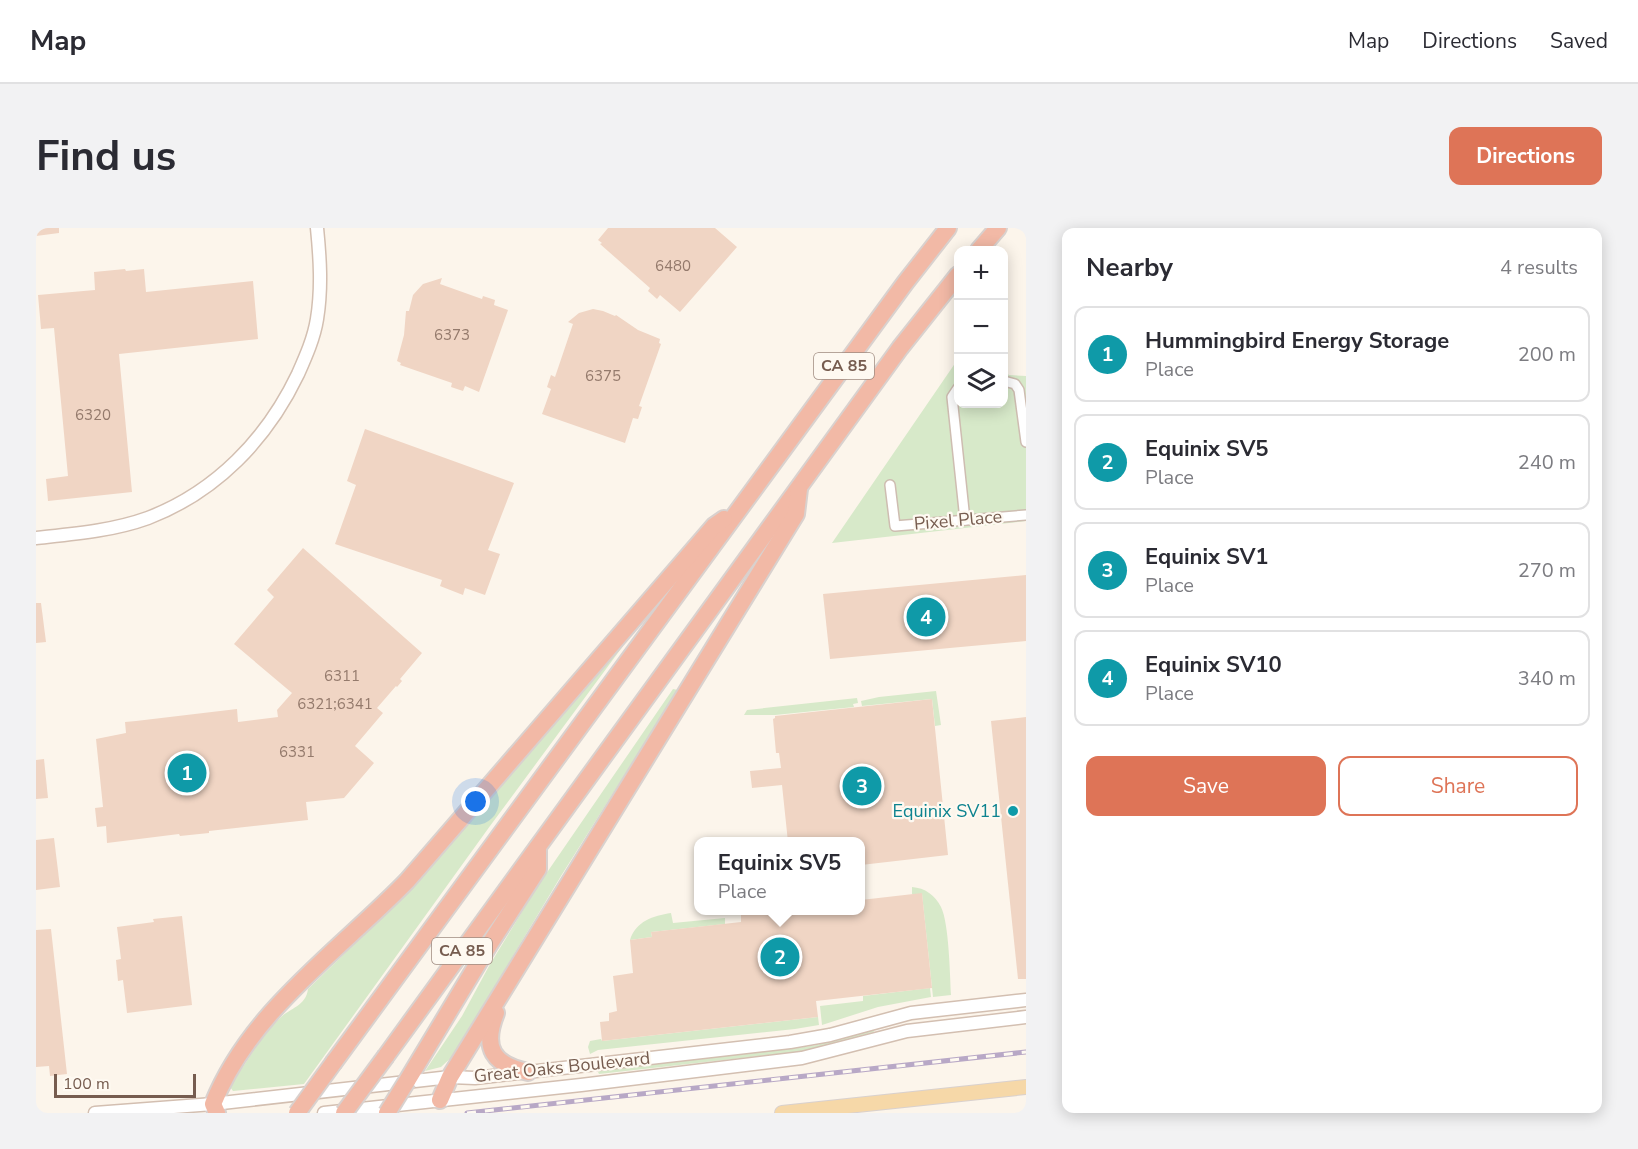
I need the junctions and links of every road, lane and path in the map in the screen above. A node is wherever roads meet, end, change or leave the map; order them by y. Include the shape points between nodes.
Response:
1 (317, 228) edge
2 (948, 228) edge
3 (998, 228) edge
4 (982, 246) edge
5 (954, 280) edge
6 (1008, 382) edge
7 (954, 394) edge
8 (1026, 442) edge
9 (891, 485) dead end
10 (799, 488) junction
11 (742, 506) junction
12 (1026, 515) edge
13 (965, 520) junction
14 (36, 538) edge
15 (538, 847) junction
16 (506, 988) junction
17 (1026, 1000) edge
18 (958, 1007) junction
19 (1026, 1017) edge
20 (928, 1028) junction
21 (528, 1072) junction
22 (450, 1077) junction
23 (1026, 1087) edge
24 (440, 1100) junction
25 (215, 1108) edge
26 (95, 1113) edge
27 (297, 1113) edge
28 (324, 1113) edge
29 (344, 1113) edge
30 (387, 1113) edge
31 (782, 1113) edge

1 - 14 main road via 321,275 317,319 308,352 280,411 260,437 214,482 147,518 108,529
2 - 11 highway, CA 85
3 - 4 highway
5 - 10 highway, CA 85
6 - 8 street via 1019,390
7 - 13 street
9 - 13 street, Pixel Place via 895,526
10 - 15 highway, CA 85
10 - 16 highway via 796,514
11 - 25 highway via 714,526 407,881 277,1006 226,1077
11 - 27 highway, CA 85, bridge
12 - 13 street, Pixel Place
15 - 29 highway, CA 85, bridge
15 - 30 highway, bridge via 538,869
16 - 21 highway via 492,1022 491,1047 505,1066
16 - 22 highway
17 - 18 main road, Great Oaks Boulevard
18 - 20 main road
18 - 21 main road, Great Oaks Boulevard via 890,1017 811,1039
19 - 20 main road, Great Oaks Boulevard
20 - 24 main road, Great Oaks Boulevard via 802,1058
21 - 22 main road, Great Oaks Boulevard
22 - 24 highway
22 - 25 main road, Great Oaks Boulevard
23 - 31 main road
24 - 28 main road, Great Oaks Boulevard
25 - 26 main road, Great Oaks Boulevard

